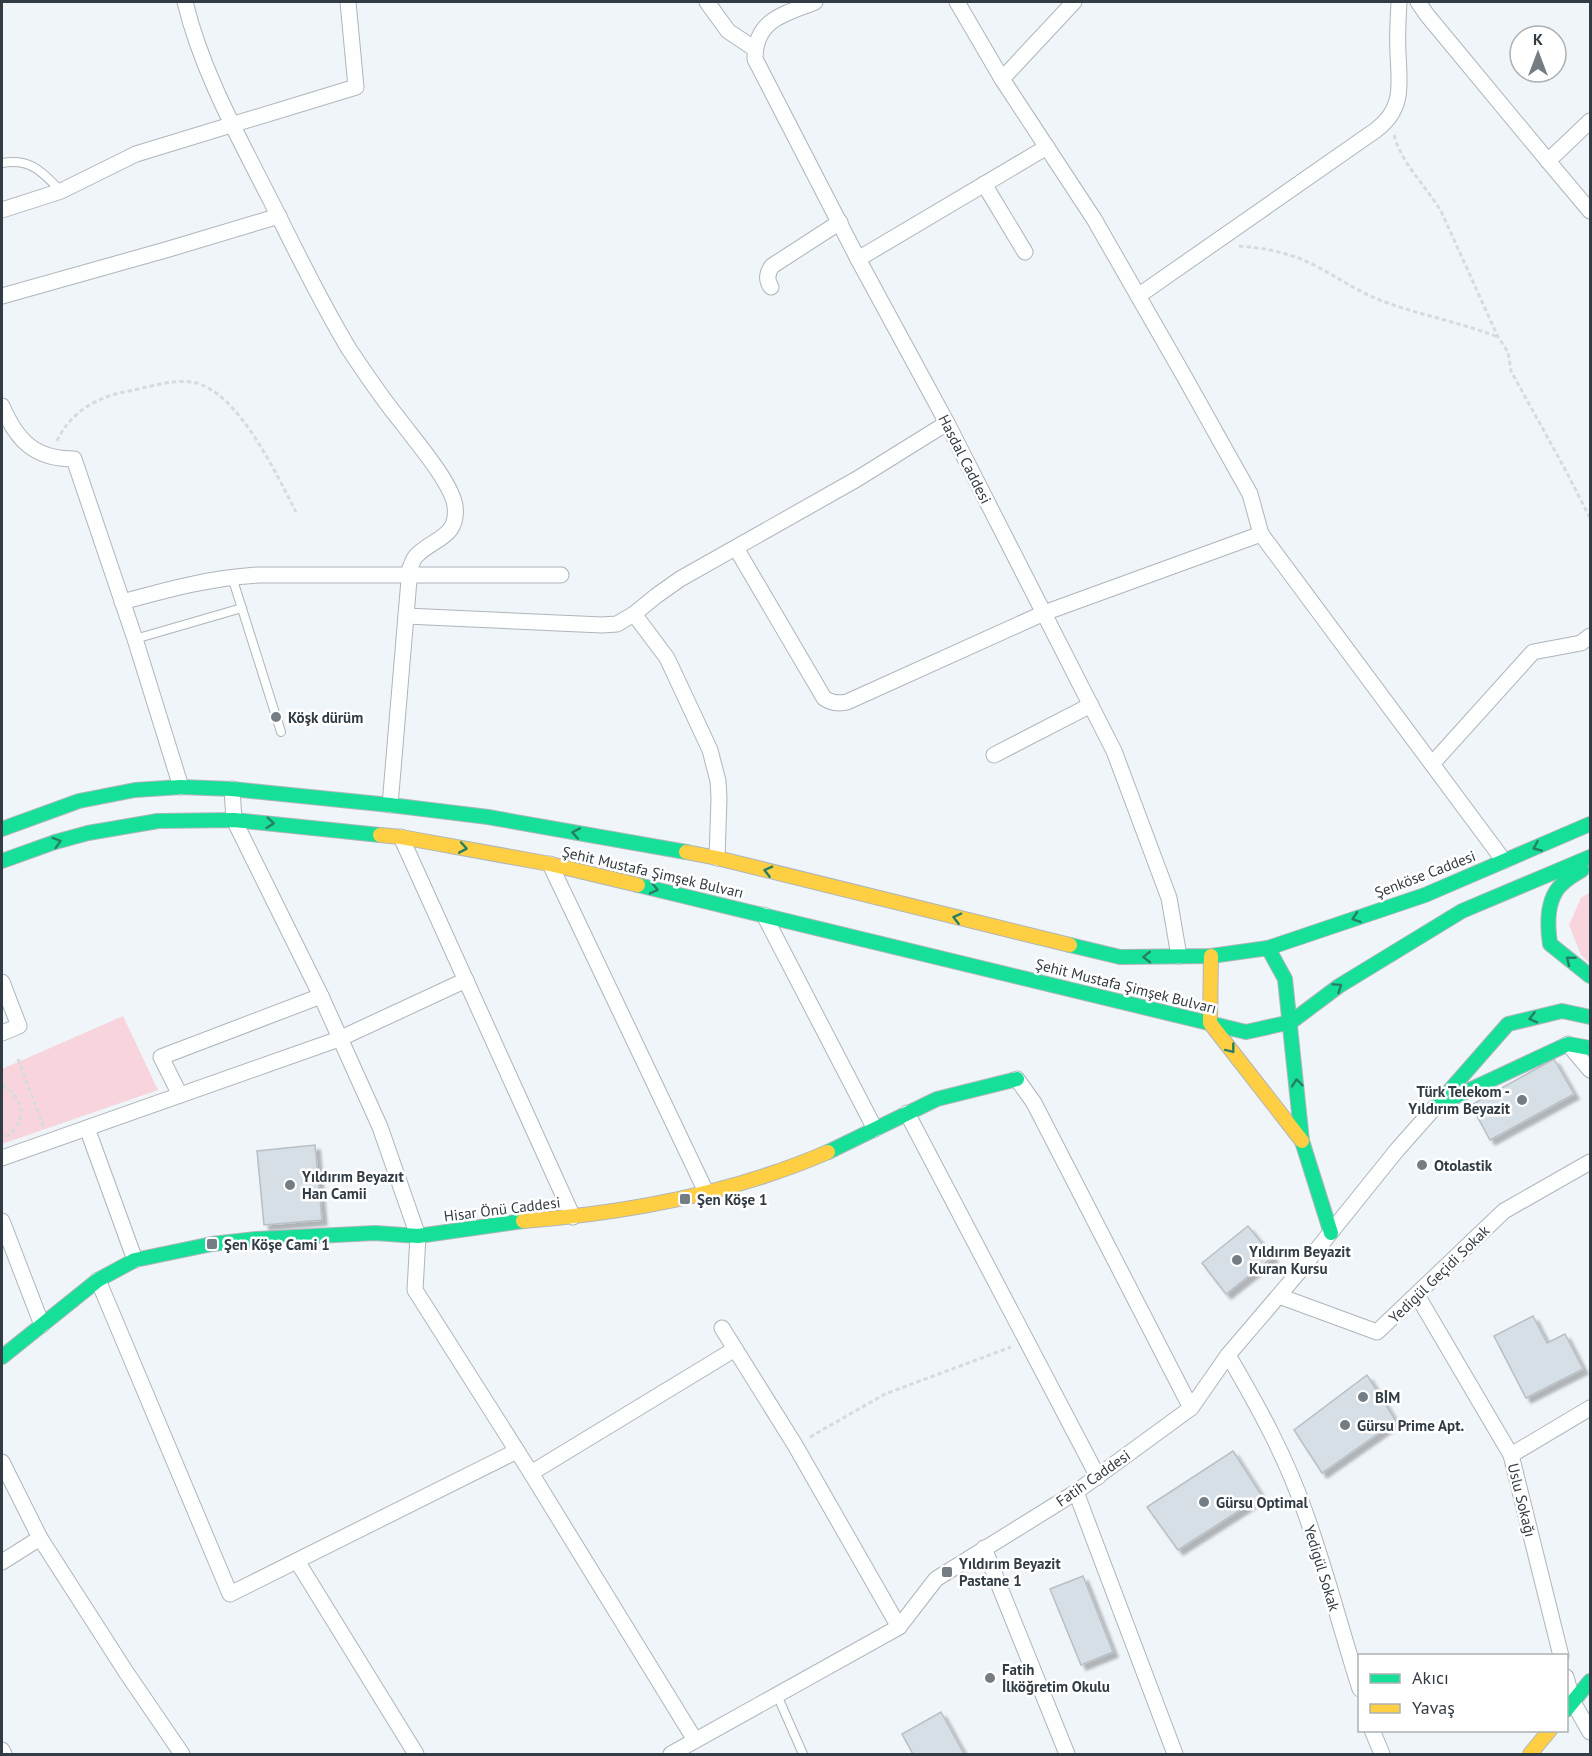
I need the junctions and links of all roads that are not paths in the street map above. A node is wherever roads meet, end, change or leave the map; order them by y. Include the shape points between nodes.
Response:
1 (185, 2) edge
2 (348, 2) edge
3 (707, 2) edge
4 (815, 2) edge
5 (957, 2) edge
6 (1074, 2) edge
7 (1399, 2) edge
8 (1418, 2) edge
9 (755, 49) junction
10 (1002, 79) junction
11 (1590, 121) edge
12 (232, 124) junction
13 (1047, 147) junction
14 (1548, 161) junction
15 (2, 163) edge
16 (984, 184) junction
17 (61, 191) junction
18 (2, 210) edge
19 (1590, 210) edge
20 (279, 216) junction
21 (840, 222) junction
22 (1025, 252) dead end
23 (858, 259) junction
24 (771, 287) dead end
25 (2, 296) edge
26 (1138, 296) junction
27 (2, 406) edge
28 (947, 423) junction
29 (1261, 534) junction
30 (736, 548) junction
31 (409, 574) junction
32 (561, 574) dead end
33 (232, 577) junction
34 (123, 602) junction
35 (242, 608) junction
36 (1044, 613) junction
37 (634, 614) junction
38 (406, 616) junction
39 (1590, 636) edge
40 (135, 639) junction
41 (1091, 705) junction
42 (281, 732) dead end
43 (994, 755) dead end
44 (1432, 764) junction
45 (181, 787) junction
46 (232, 789) junction
47 (390, 805) junction
48 (234, 820) junction
49 (1590, 824) edge
50 (2, 829) edge
51 (401, 837) junction
52 (1590, 857) edge
53 (717, 858) junction
54 (2, 861) edge
55 (1504, 861) junction
56 (1590, 863) edge
57 (550, 864) junction
58 (764, 915) junction
59 (1268, 948) junction
60 (1179, 956) junction
61 (1211, 956) junction
62 (1590, 976) edge
63 (466, 981) junction
64 (2, 982) edge
65 (321, 996) junction
66 (1590, 1017) edge
67 (1291, 1022) junction
68 (1210, 1023) junction
69 (2, 1033) edge
70 (339, 1039) junction
71 (1568, 1044) junction
72 (1590, 1048) edge
73 (1590, 1070) edge
74 (1017, 1079) joint
75 (180, 1095) junction
76 (1436, 1106) junction
77 (907, 1113) junction
78 (87, 1128) junction
79 (875, 1129) junction
80 (1302, 1141) junction
81 (2, 1158) edge
82 (1590, 1162) edge
83 (707, 1194) junction
84 (573, 1217) junction
85 (2, 1221) edge
86 (1331, 1233) junction
87 (418, 1236) junction
88 (135, 1260) junction
89 (98, 1280) junction
90 (1417, 1294) junction
91 (1279, 1296) junction
92 (42, 1325) junction
93 (722, 1328) dead end
94 (735, 1349) junction
95 (1228, 1355) junction
96 (2, 1357) edge
97 (1191, 1408) junction
98 (1590, 1408) edge
99 (517, 1451) junction
100 (1511, 1455) junction
101 (2, 1462) edge
102 (531, 1473) junction
103 (1098, 1477) junction
104 (1076, 1492) junction
105 (40, 1538) junction
106 (984, 1548) junction
107 (297, 1561) junction
108 (2, 1562) edge
109 (899, 1627) junction
110 (1561, 1654) edge
111 (1590, 1681) edge
112 (1358, 1686) edge
113 (777, 1695) junction
114 (1570, 1706) edge
115 (1372, 1732) edge
116 (1549, 1732) edge
117 (1590, 1732) edge
118 (695, 1740) junction
119 (2, 1750) edge
120 (4, 1755) edge
121 (182, 1755) edge
122 (416, 1755) edge
123 (671, 1755) edge
124 (803, 1755) edge
125 (1067, 1755) edge
126 (1175, 1755) edge
127 (1382, 1755) edge
128 (1530, 1755) edge

1 - 12 street via 201,54
2 - 12 street via 356,87
3 - 9 street via 728,31
4 - 9 street via 768,23
5 - 10 street
6 - 10 street
7 - 26 street via 1400,89 1393,113 1383,125
8 - 14 street
9 - 21 street, Hasdal Caddesi via 755,59
10 - 13 street
11 - 14 street
12 - 17 street via 136,154
12 - 20 street
13 - 16 street
13 - 26 street
14 - 19 street
15 - 17 lane via 18,162 38,168
16 - 22 street
16 - 23 street
17 - 18 street
20 - 25 street
20 - 31 street via 350,350 425,452 453,498 455,516 448,534 416,555
21 - 23 street, Hasdal Caddesi
21 - 24 street via 772,266 768,275
23 - 28 street, Hasdal Caddesi
26 - 29 street via 1250,494
27 - 34 street via 14,432 31,448 52,457 74,459
28 - 30 street
28 - 36 street, Hasdal Caddesi
29 - 36 street
29 - 44 street
30 - 36 street via 824,698 833,702 847,702
30 - 37 street via 680,579
31 - 32 street
31 - 33 street
31 - 38 street
33 - 34 street
33 - 35 lane
34 - 40 street
35 - 40 lane
35 - 42 lane
36 - 41 street, Hasdal Caddesi
37 - 38 street via 617,624 602,626
37 - 53 street via 668,658 710,750 718,781
38 - 47 street
39 - 44 street via 1581,643 1533,652
40 - 45 street
41 - 43 street
41 - 60 street, Hasdal Caddesi via 1114,751 1169,898
44 - 55 street
45 - 46 main road, Şehit Mustafa Şimşek Bulvarı
45 - 50 main road, Şehit Mustafa Şimşek Bulvarı via 107,795
46 - 47 main road, Şehit Mustafa Şimşek Bulvarı
46 - 48 street
53 -> 47 main road, Şehit Mustafa Şimşek Bulvarı via 488,817
48 -> 51 main road, Şehit Mustafa Şimşek Bulvarı
54 -> 48 main road, Şehit Mustafa Şimşek Bulvarı via 55,842 123,826 158,821
48 - 65 street
49 -> 55 main road, Şenköse Caddesi
51 -> 57 main road, Şehit Mustafa Şimşek Bulvarı
51 - 63 street
67 -> 52 main road via 1338,986 1462,911
60 -> 53 main road, Şehit Mustafa Şimşek Bulvarı via 1120,957
55 -> 59 main road, Şenköse Caddesi via 1425,895
62 -> 56 main road via 1550,944 1548,933 1550,909 1559,886
57 -> 58 main road, Şehit Mustafa Şimşek Bulvarı
57 - 83 street
58 - 68 main road, Şehit Mustafa Şimşek Bulvarı
58 - 79 street
59 - 61 main road, Şehit Mustafa Şimşek Bulvarı
59 - 67 main road via 1285,979
60 - 61 main road, Şehit Mustafa Şimşek Bulvarı
61 - 68 main road
63 - 70 street
63 - 84 street
64 - 69 street via 19,1026
65 - 70 street
65 - 75 street via 161,1057
66 -> 76 main road via 1562,1011 1508,1024
67 - 68 main road, Şehit Mustafa Şimşek Bulvarı via 1246,1032
80 -> 67 main road
68 -> 80 main road
70 - 75 street
70 - 87 street via 380,1127
71 - 72 main road
71 - 73 street
71 - 76 main road
74 - 77 main road, Hisar Önü Caddesi via 937,1099
74 - 97 street via 1034,1102
75 - 78 street
76 - 86 street, Fatih Caddesi
77 - 79 main road, Hisar Önü Caddesi
77 - 103 street
78 - 81 street
78 - 88 street
79 - 83 main road, Hisar Önü Caddesi via 807,1161
80 - 86 main road
82 - 90 street, Yedigül Geçidi Sokak via 1504,1211
83 - 84 main road, Hisar Önü Caddesi
84 - 87 main road, Hisar Önü Caddesi
85 - 92 street
86 - 91 street, Fatih Caddesi
87 - 88 main road, Hisar Önü Caddesi via 375,1233 256,1239
87 - 99 street via 415,1290
88 - 89 main road, Hisar Önü Caddesi
89 - 92 main road, Hisar Önü Caddesi
89 - 107 street via 230,1594
90 - 91 street, Yedigül Geçidi Sokak via 1377,1332
90 - 100 street, Uslu Sokağı
91 - 95 street, Fatih Caddesi
92 - 96 main road, Hisar Önü Caddesi
93 - 94 street
94 - 102 street
94 - 109 street
95 - 97 street, Fatih Caddesi
95 - 112 street, Yedigül Sokak via 1269,1429 1305,1512
97 - 103 street, Fatih Caddesi
98 - 100 street
99 - 102 street
99 - 107 street
100 - 110 street, Uslu Sokağı
101 - 105 street
102 - 118 street
103 - 104 street, Fatih Caddesi
104 - 106 street, Fatih Caddesi
104 - 126 street
105 - 108 street
105 - 121 street
106 - 109 street, Fatih Caddesi via 936,1579
106 - 125 street
107 - 122 street
109 - 113 street, Fatih Caddesi
111 - 114 main road
113 - 118 street, Fatih Caddesi
113 - 124 lane
114 - 117 street
115 - 127 street
116 - 128 main road
118 - 123 street, Fatih Caddesi
119 - 120 street

